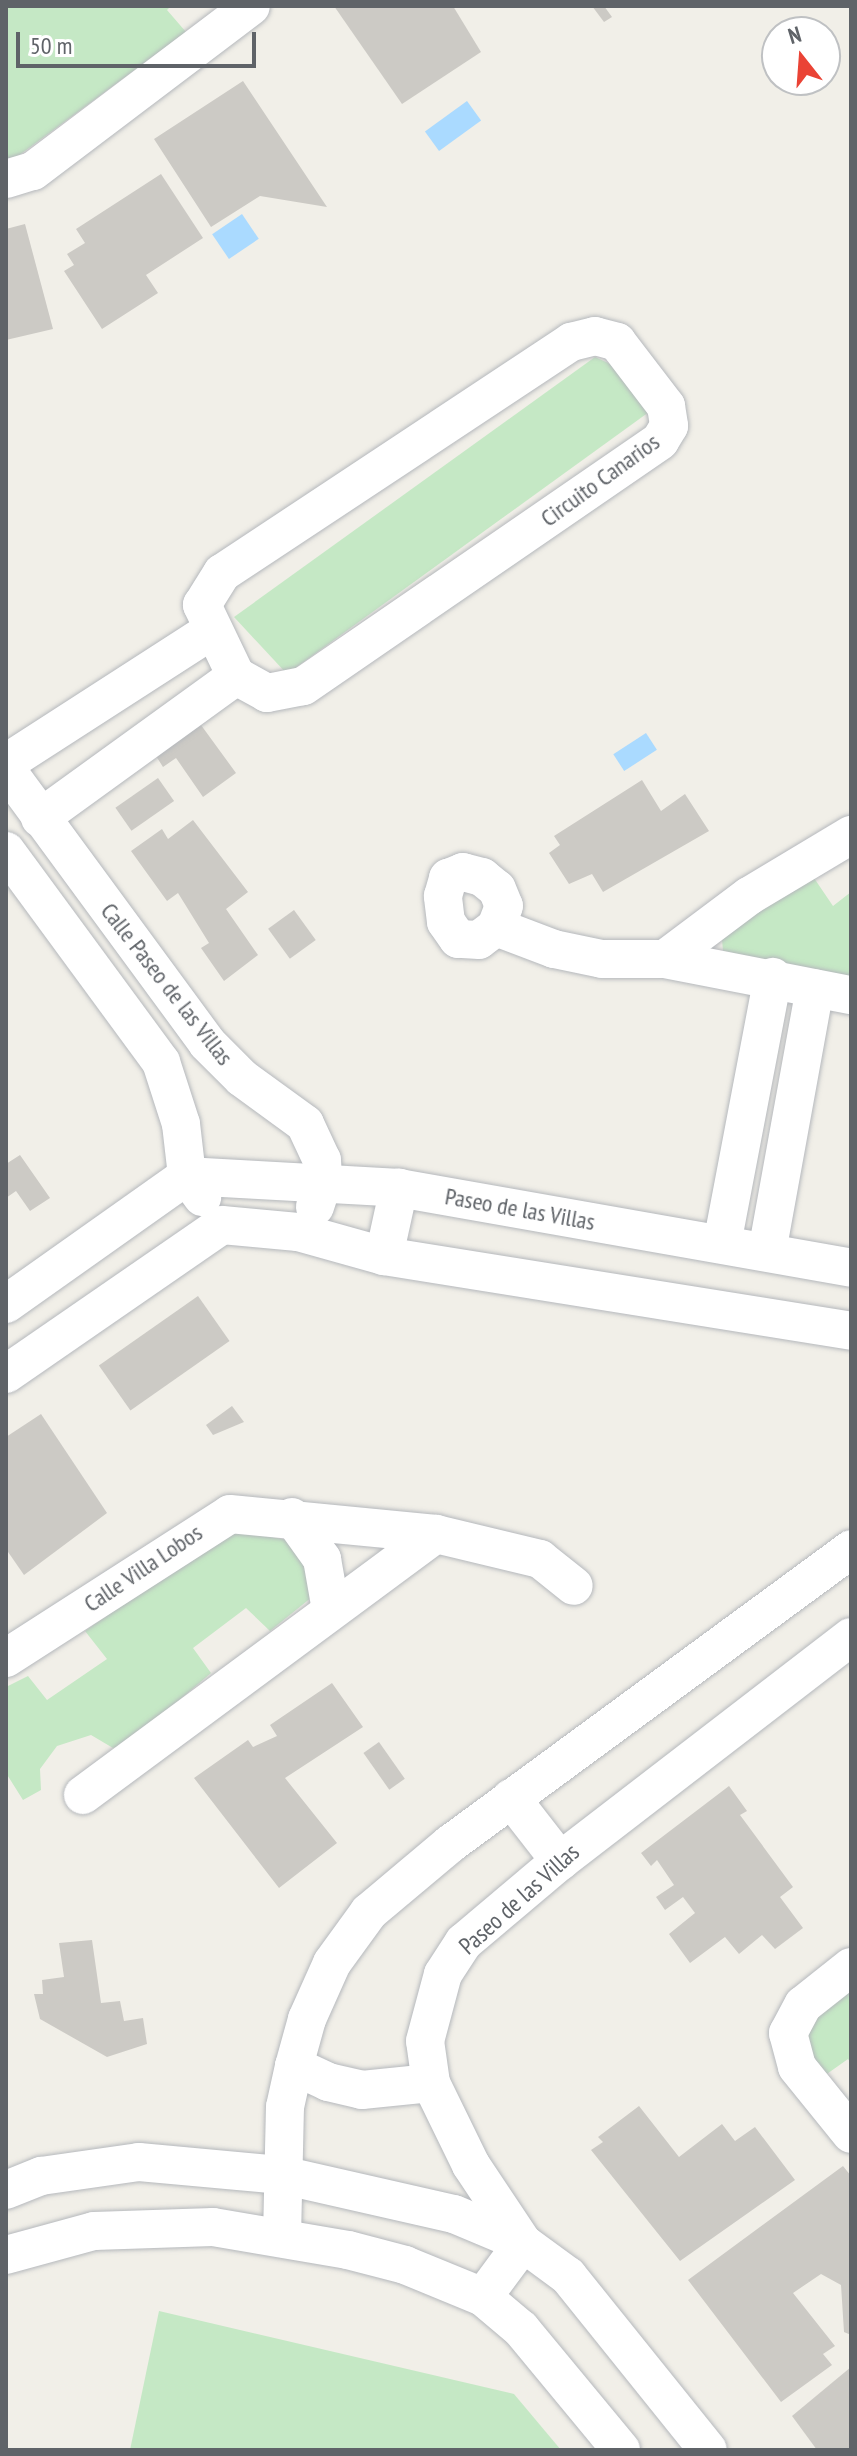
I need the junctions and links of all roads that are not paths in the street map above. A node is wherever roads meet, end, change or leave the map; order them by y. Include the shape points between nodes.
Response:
1 (251, 6) edge
2 (6, 179) edge
3 (211, 631) junction
4 (236, 676) junction
5 (119, 690) junction
6 (151, 736) junction
7 (6, 766) edge
8 (40, 818) junction
9 (851, 835) edge
10 (6, 851) edge
11 (496, 927) dead end
12 (665, 959) junction
13 (773, 977) junction
14 (833, 991) edge
15 (750, 1090) junction
16 (794, 1098) junction
17 (187, 1176) junction
18 (323, 1182) junction
19 (399, 1188) junction
20 (222, 1225) junction
21 (298, 1232) junction
22 (722, 1244) junction
23 (767, 1252) junction
24 (384, 1256) junction
25 (851, 1268) edge
26 (6, 1304) edge
27 (851, 1331) edge
28 (6, 1374) edge
29 (292, 1517) junction
30 (436, 1534) junction
31 (850, 1552) edge
32 (574, 1586) dead end
33 (331, 1610) junction
34 (851, 1637) edge
35 (6, 1658) edge
36 (83, 1795) dead end
37 (511, 1798) junction
38 (560, 1861) junction
39 (851, 1967) edge
40 (294, 2066) junction
41 (431, 2083) junction
42 (851, 2134) edge
43 (282, 2175) junction
44 (6, 2190) edge
45 (282, 2238) junction
46 (523, 2243) junction
47 (6, 2255) edge
48 (483, 2297) junction
49 (621, 2450) edge
50 (708, 2450) edge

1 - 2 street via 33,171
3 - 4 street, Circuito Canarios
3 - 4 street, Circuito Canarios via 202,605 222,573 571,342 595,336 617,342 666,406 669,426 660,441 303,686 267,693
3 - 5 street
4 - 6 street
5 - 6 street
5 - 7 street
6 - 8 street
7 - 8 street, Calle Paseo de las Villas
8 - 18 street, Calle Paseo de las Villas via 207,1043 242,1078 305,1124 322,1160
9 - 12 street via 749,896
10 - 17 street, Calle Paseo de las Villas via 161,1062 181,1124
11 - 12 street via 554,949 602,959
12 - 13 street
13 - 14 street
13 - 15 street
14 - 16 street
15 - 16 street
15 - 22 street
16 - 23 street
17 - 18 street, Paseo de las Villas
17 - 20 street, Calle Paseo de las Villas
17 - 26 street
18 - 19 street, Paseo de las Villas
18 - 21 street via 312,1215
19 - 22 street, Paseo de las Villas
19 - 24 street
20 - 21 street
20 - 28 street
21 - 24 street
22 - 23 street, Paseo de las Villas
23 - 25 street, Paseo de las Villas
24 - 27 street
29 - 30 street, Calle Villa Lobos
29 - 33 street via 322,1559
29 - 35 street, Calle Villa Lobos via 230,1514 210,1523
30 - 32 street, Calle Villa Lobos via 540,1559
30 - 33 street
31 - 37 street
33 - 36 street
34 - 38 street, Paseo de las Villas
37 - 38 street
37 - 40 street via 369,1912 332,1963 307,2019
38 - 41 street, Paseo de las Villas via 464,1942 443,1974 425,2041
39 - 42 street via 803,2005 788,2033 797,2067
40 - 41 street via 362,2090
40 - 43 street via 285,2107
41 - 46 street, Paseo de las Villas via 471,2165
43 - 44 street via 139,2162 41,2176
43 - 45 street
43 - 46 street via 403,2199
45 - 47 street via 213,2227 149,2226 57,2238
45 - 48 street via 405,2265
46 - 48 street
46 - 50 street via 568,2276 610,2322
48 - 49 street via 551,2362

